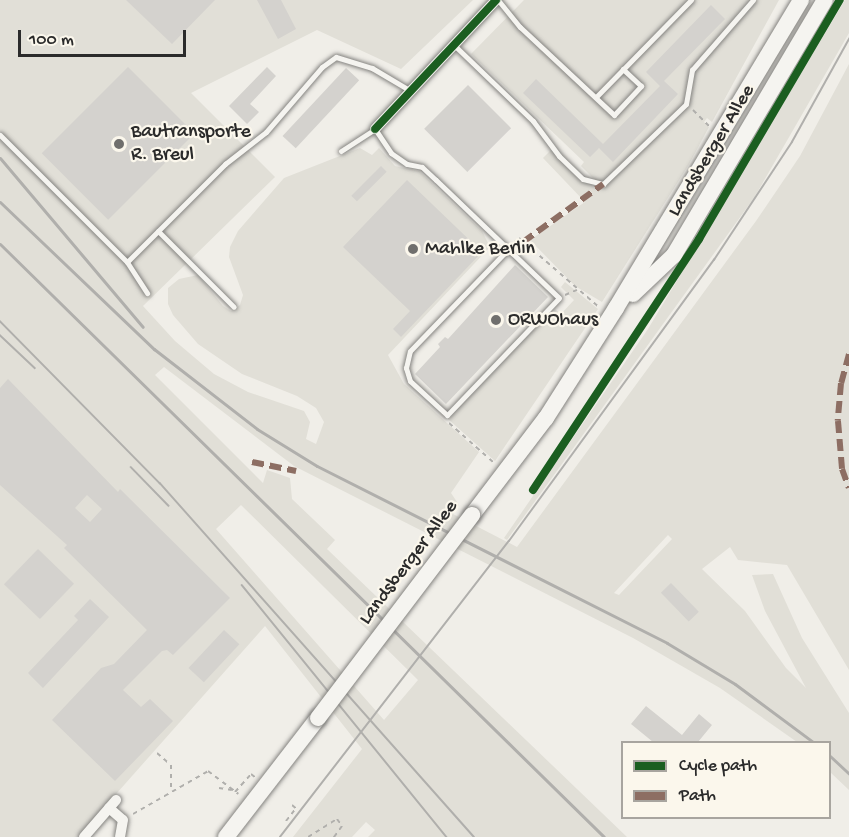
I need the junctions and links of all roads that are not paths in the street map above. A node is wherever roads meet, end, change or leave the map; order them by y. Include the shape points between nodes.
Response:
1 (497, 0) edge
2 (691, 0) edge
3 (753, 0) edge
4 (801, 0) edge
5 (825, 0) edge
6 (453, 44) junction
7 (623, 69) junction
8 (409, 90) junction
9 (596, 97) junction
10 (375, 129) junction
11 (0, 135) edge
12 (341, 151) dead end
13 (158, 231) junction
14 (508, 249) junction
15 (127, 262) junction
16 (147, 293) dead end
17 (234, 307) dead end
18 (616, 309) junction
19 (84, 837) edge
20 (120, 837) edge
21 (226, 837) edge

1 - 6 street
1 - 9 lane via 520,27
2 - 7 lane
3 - 6 lane via 692,70 686,104 603,184 583,179 559,156 533,121
4 - 18 main road, Landsberger Allee
5 - 18 main road, Landsberger Allee via 674,255
6 - 8 street
7 - 9 lane
7 - 9 lane via 641,86 614,115
8 - 10 street
8 - 13 lane via 372,68 336,57 322,67 266,132 225,164
10 - 12 lane
10 - 14 lane via 391,153 422,167
11 - 15 lane
13 - 15 lane
13 - 17 lane
14 - 14 lane via 410,351 406,368 410,381 447,415 559,298
15 - 16 lane
18 - 21 main road, Landsberger Allee, bridge via 546,418
19 - 20 street via 112,804 123,820

